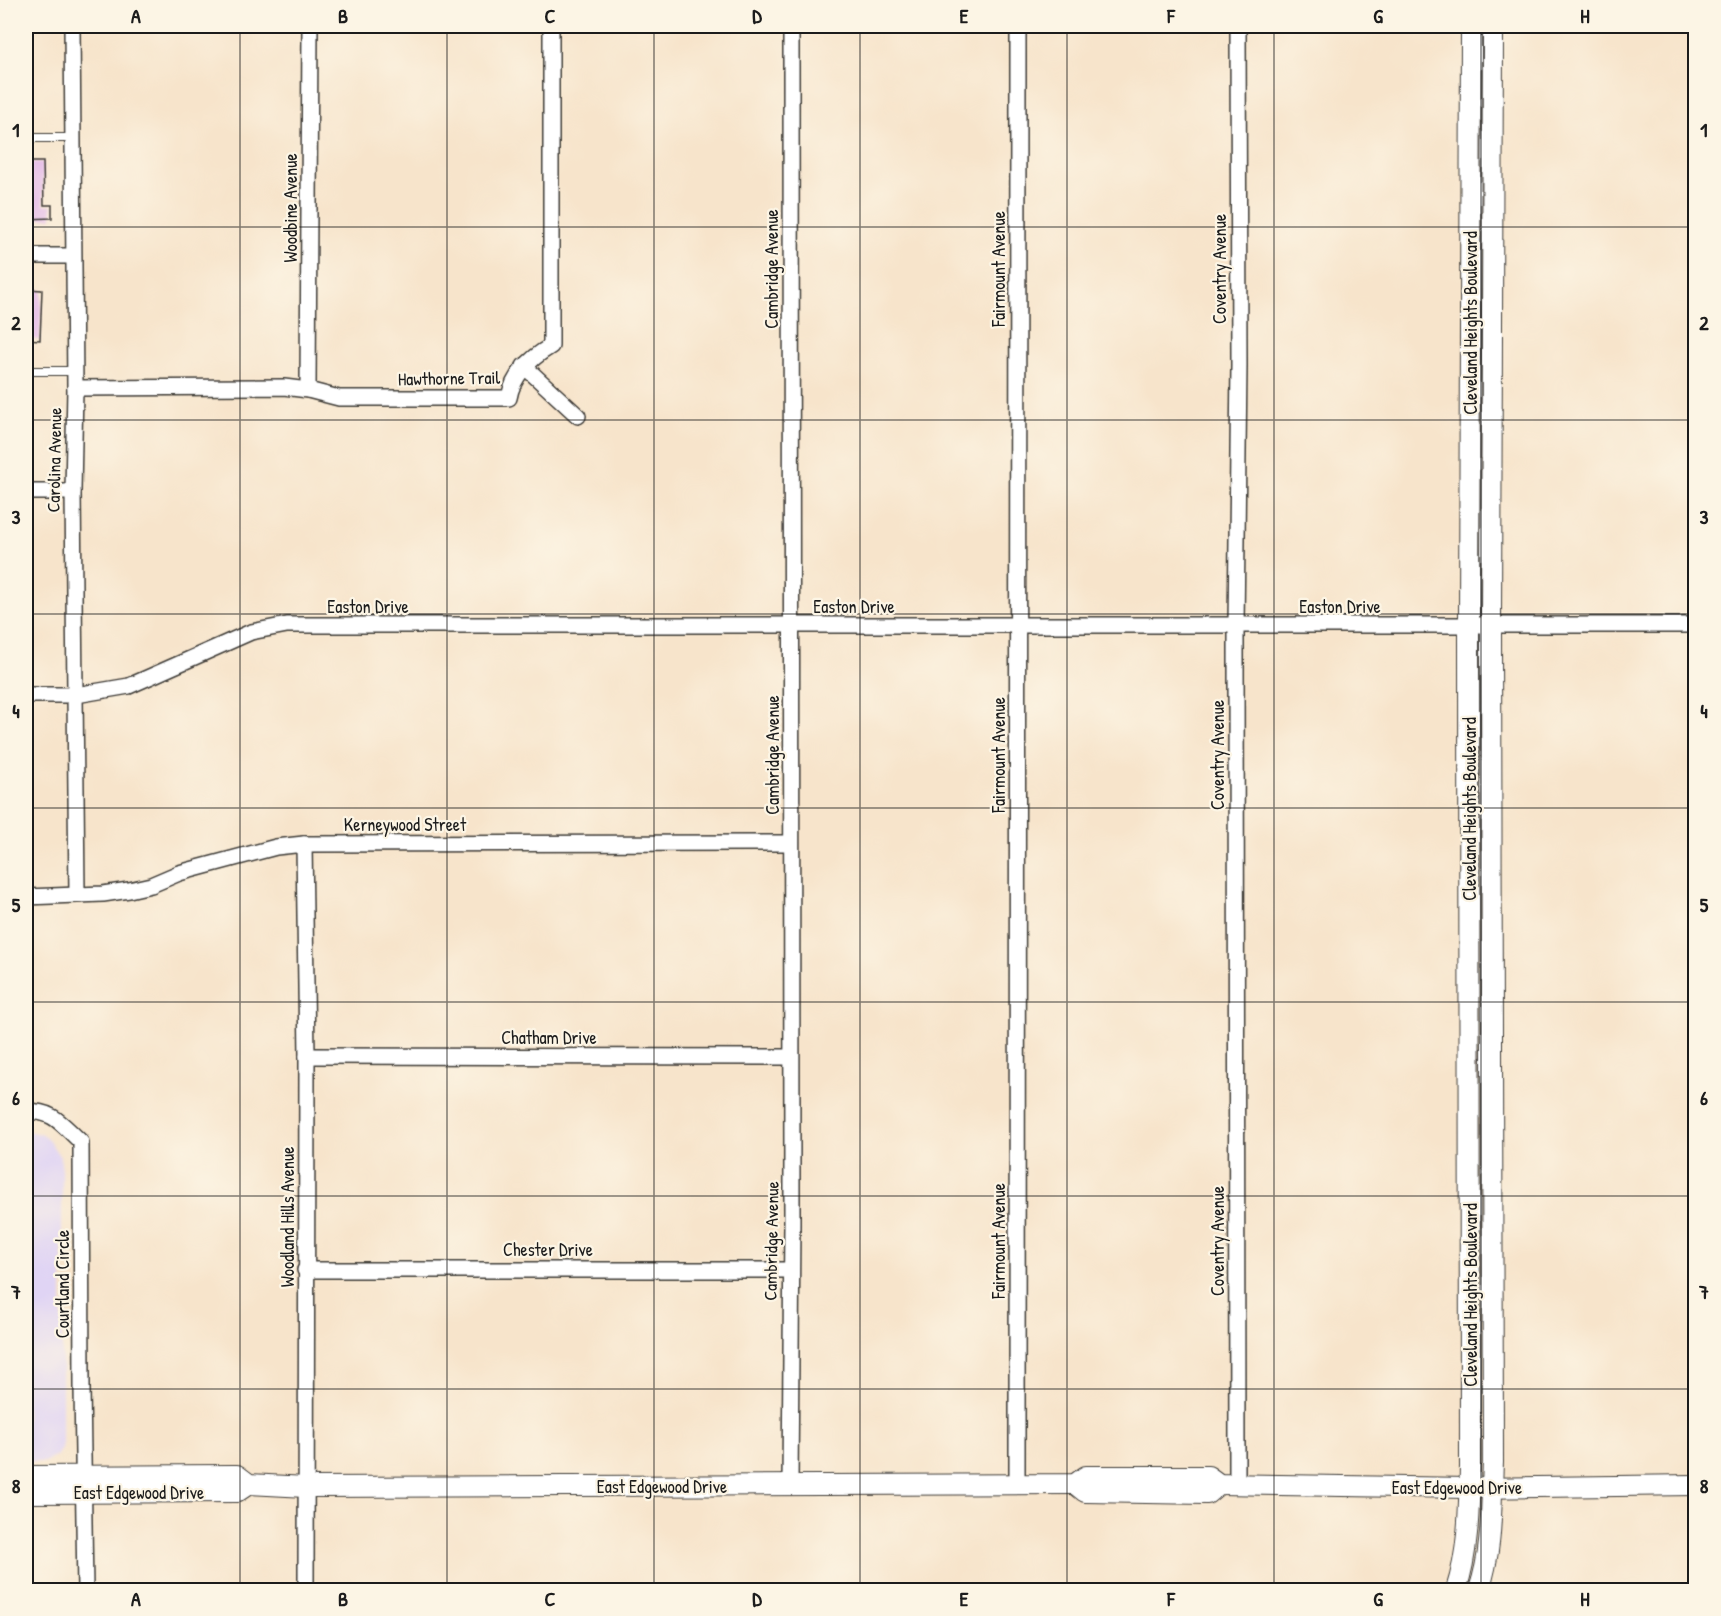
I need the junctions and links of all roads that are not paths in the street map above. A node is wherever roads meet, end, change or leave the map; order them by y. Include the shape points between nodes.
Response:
1 (72, 26) edge
2 (310, 26) edge
3 (551, 26) edge
4 (791, 26) edge
5 (1018, 26) edge
6 (1238, 26) edge
7 (1471, 26) edge
8 (1493, 26) edge
9 (26, 138) edge
10 (72, 138) junction
11 (1470, 224) junction
12 (1492, 224) junction
13 (26, 256) edge
14 (73, 256) junction
15 (524, 366) junction
16 (26, 371) edge
17 (75, 371) junction
18 (75, 388) junction
19 (308, 390) junction
20 (578, 416) dead end
21 (26, 492) edge
22 (73, 492) junction
23 (792, 625) junction
24 (1468, 625) junction
25 (1491, 625) junction
26 (1695, 625) edge
27 (1017, 626) junction
28 (1236, 626) junction
29 (26, 695) edge
30 (76, 695) junction
31 (791, 843) junction
32 (304, 844) junction
33 (77, 894) junction
34 (26, 897) edge
35 (1469, 1055) junction
36 (1491, 1055) junction
37 (307, 1056) junction
38 (791, 1057) junction
39 (26, 1111) edge
40 (306, 1270) junction
41 (790, 1270) junction
42 (26, 1476) edge
43 (84, 1484) junction
44 (1017, 1484) junction
45 (1228, 1484) junction
46 (789, 1485) junction
47 (1695, 1485) edge
48 (306, 1487) junction
49 (1469, 1488) junction
50 (1492, 1488) junction
51 (26, 1493) edge
52 (85, 1590) edge
53 (306, 1590) edge
54 (1456, 1590) edge
55 (1479, 1590) edge

1 - 10 street, Carolina Avenue
2 - 19 street, Woodbine Avenue
3 - 15 street, Hawthorne Trail via 551,346
4 - 23 street, Cambridge Avenue
5 - 27 street, Fairmount Avenue
6 - 28 street, Coventry Avenue
7 - 11 street, Cleveland Heights Boulevard
8 - 12 street, Cleveland Heights Boulevard
9 - 10 lane
10 - 14 street, Carolina Avenue
11 - 12 street
11 - 24 street, Cleveland Heights Boulevard
12 - 25 street, Cleveland Heights Boulevard
13 - 14 street
14 - 17 street, Carolina Avenue
15 - 19 street, Hawthorne Trail via 508,399 339,398
15 - 20 street
16 - 17 lane
17 - 18 street, Carolina Avenue
18 - 19 street, Hawthorne Trail
18 - 22 street, Carolina Avenue
21 - 22 street
22 - 30 street, Carolina Avenue
23 - 27 street, Easton Drive
23 - 30 street, Easton Drive via 287,625 250,632 129,686
23 - 31 street, Cambridge Avenue
24 - 25 street, Easton Drive
24 - 28 street, Easton Drive
24 - 35 street, Cleveland Heights Boulevard
25 - 26 street, Easton Drive
25 - 36 street, Cleveland Heights Boulevard
27 - 28 street, Easton Drive
27 - 44 street, Fairmount Avenue
28 - 45 street, Coventry Avenue
29 - 30 street, Easton Drive
30 - 33 street, Carolina Avenue
31 - 32 street, Kerneywood Street
31 - 38 street, Cambridge Avenue
32 - 33 street, Kerneywood Street via 211,864 152,885
32 - 37 street, Woodland Hills Avenue
33 - 34 street, Kerneywood Street
35 - 36 street
35 - 49 street, Cleveland Heights Boulevard
36 - 50 street, Cleveland Heights Boulevard
37 - 38 street, Chatham Drive
37 - 40 street, Woodland Hills Avenue
38 - 41 street, Cambridge Avenue
39 - 43 street, Courtland Circle via 55,1117 81,1142
40 - 41 street, Chester Drive
40 - 48 street, Woodland Hills Avenue
41 - 46 street, Cambridge Avenue
42 - 43 street, East Edgewood Drive
43 - 48 street, East Edgewood Drive via 237,1492 249,1484
43 - 51 street, East Edgewood Drive
43 - 52 street
44 - 45 street, East Edgewood Drive via 1075,1484 1086,1476 1208,1476
44 - 46 street, East Edgewood Drive
45 - 49 street, East Edgewood Drive
46 - 48 street, East Edgewood Drive
47 - 50 street, East Edgewood Drive
48 - 53 street, Woodland Hills Avenue
49 - 50 street, East Edgewood Drive
49 - 54 street, Cleveland Heights Boulevard via 1464,1567
50 - 55 street, Cleveland Heights Boulevard via 1491,1528

